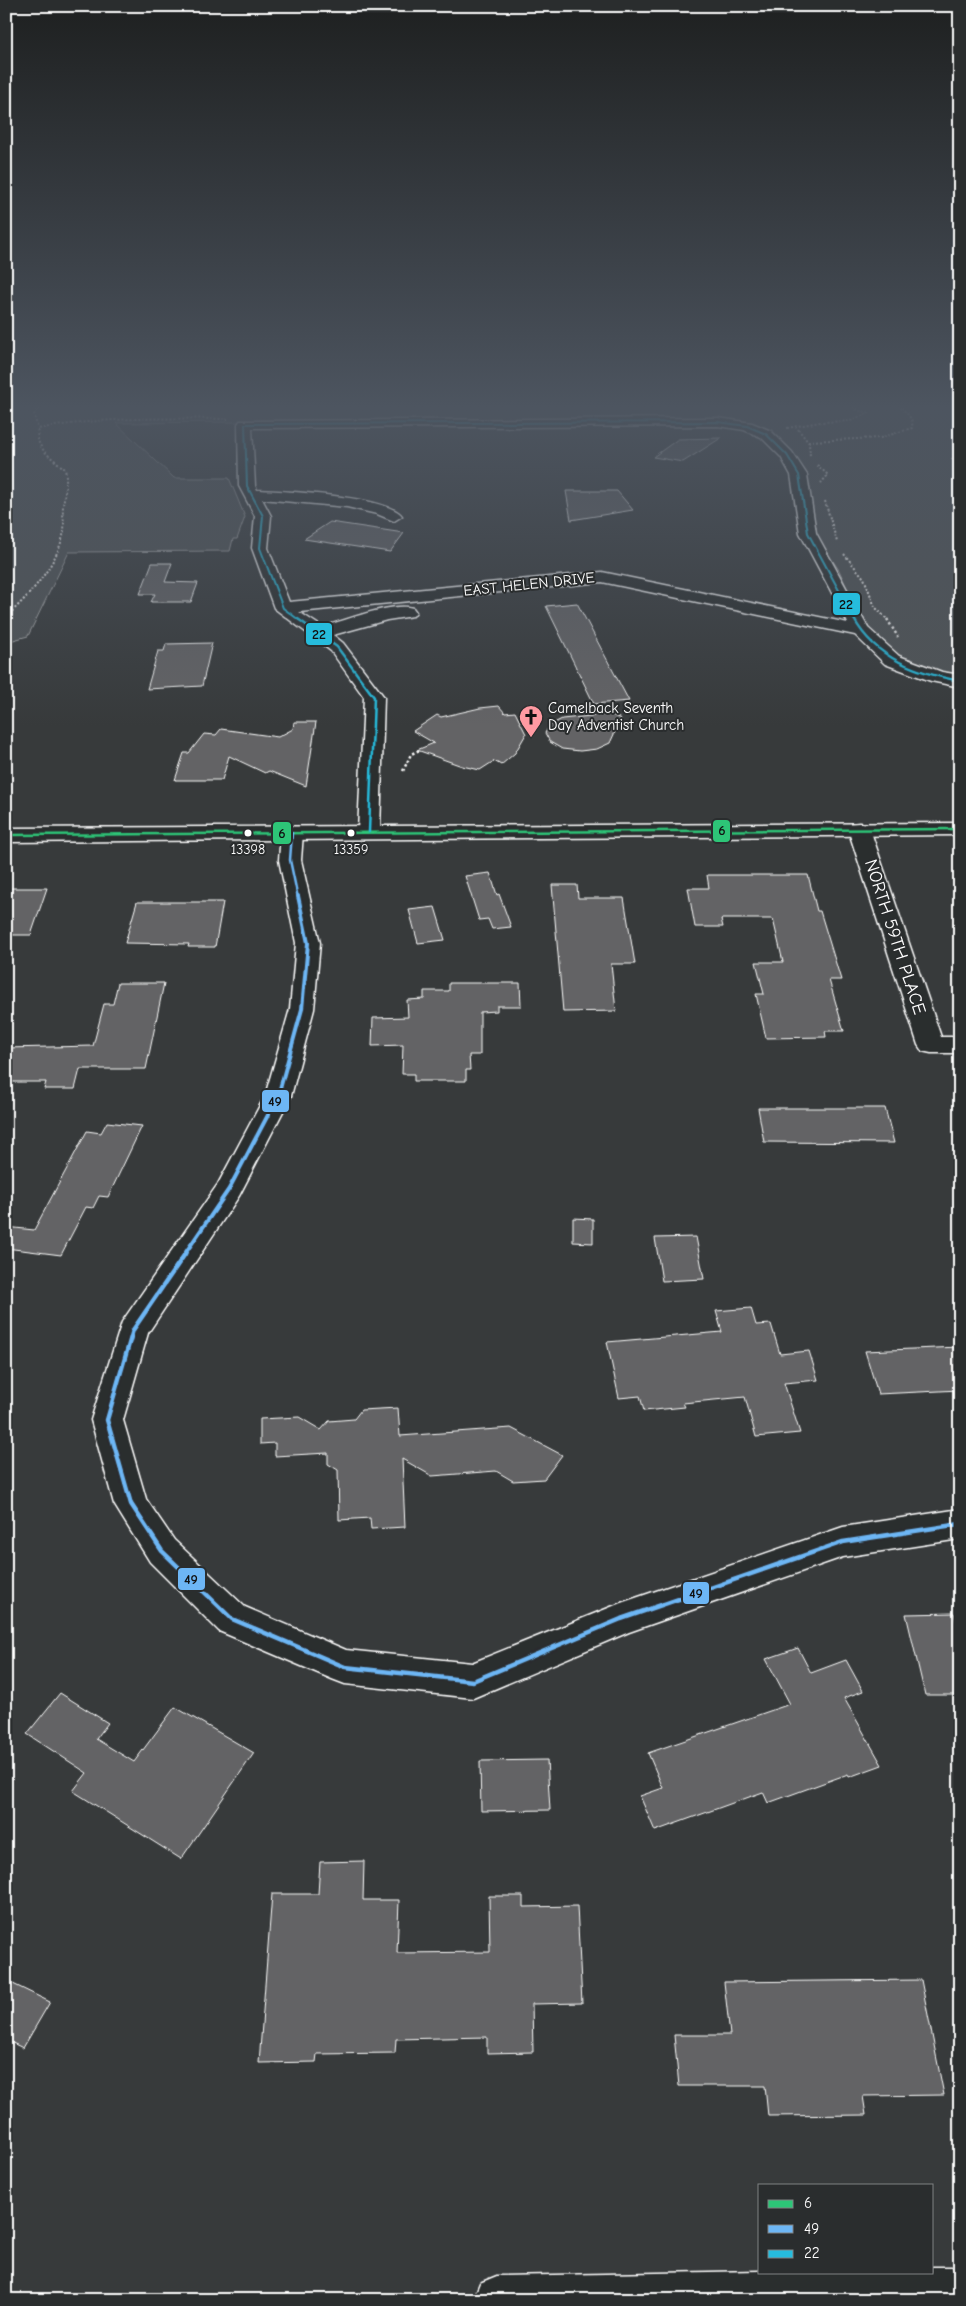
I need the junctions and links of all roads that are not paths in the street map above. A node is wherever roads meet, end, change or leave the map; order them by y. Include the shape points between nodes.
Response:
1 (262, 512) edge
2 (387, 512) edge
3 (805, 512) edge
4 (394, 516) dead end
5 (564, 593) dead end
6 (283, 608) junction
7 (861, 631) junction
8 (318, 634) junction
9 (960, 681) edge
10 (859, 829) junction
11 (960, 829) edge
12 (369, 832) junction
13 (292, 833) junction
14 (6, 835) edge
15 (960, 1044) edge
16 (960, 1524) edge
17 (960, 2291) edge
18 (497, 2300) edge

1 - 6 street via 264,516 260,548
2 - 4 street
3 - 7 street via 808,532
5 - 8 street via 511,597 386,615
6 - 7 street, EAST HELEN DRIVE via 602,577
6 - 8 street
7 - 9 street via 892,660 938,677
8 - 12 street via 337,647 374,697
10 - 11 street
10 - 12 street
10 - 15 street, NORTH 59TH PLACE via 931,1045
12 - 13 street
13 - 14 street
13 - 16 street via 290,860 308,943 302,1009 278,1096 229,1189 132,1330 107,1420 131,1504 162,1551 232,1619 345,1667 473,1681 621,1619 843,1542
17 - 18 street

